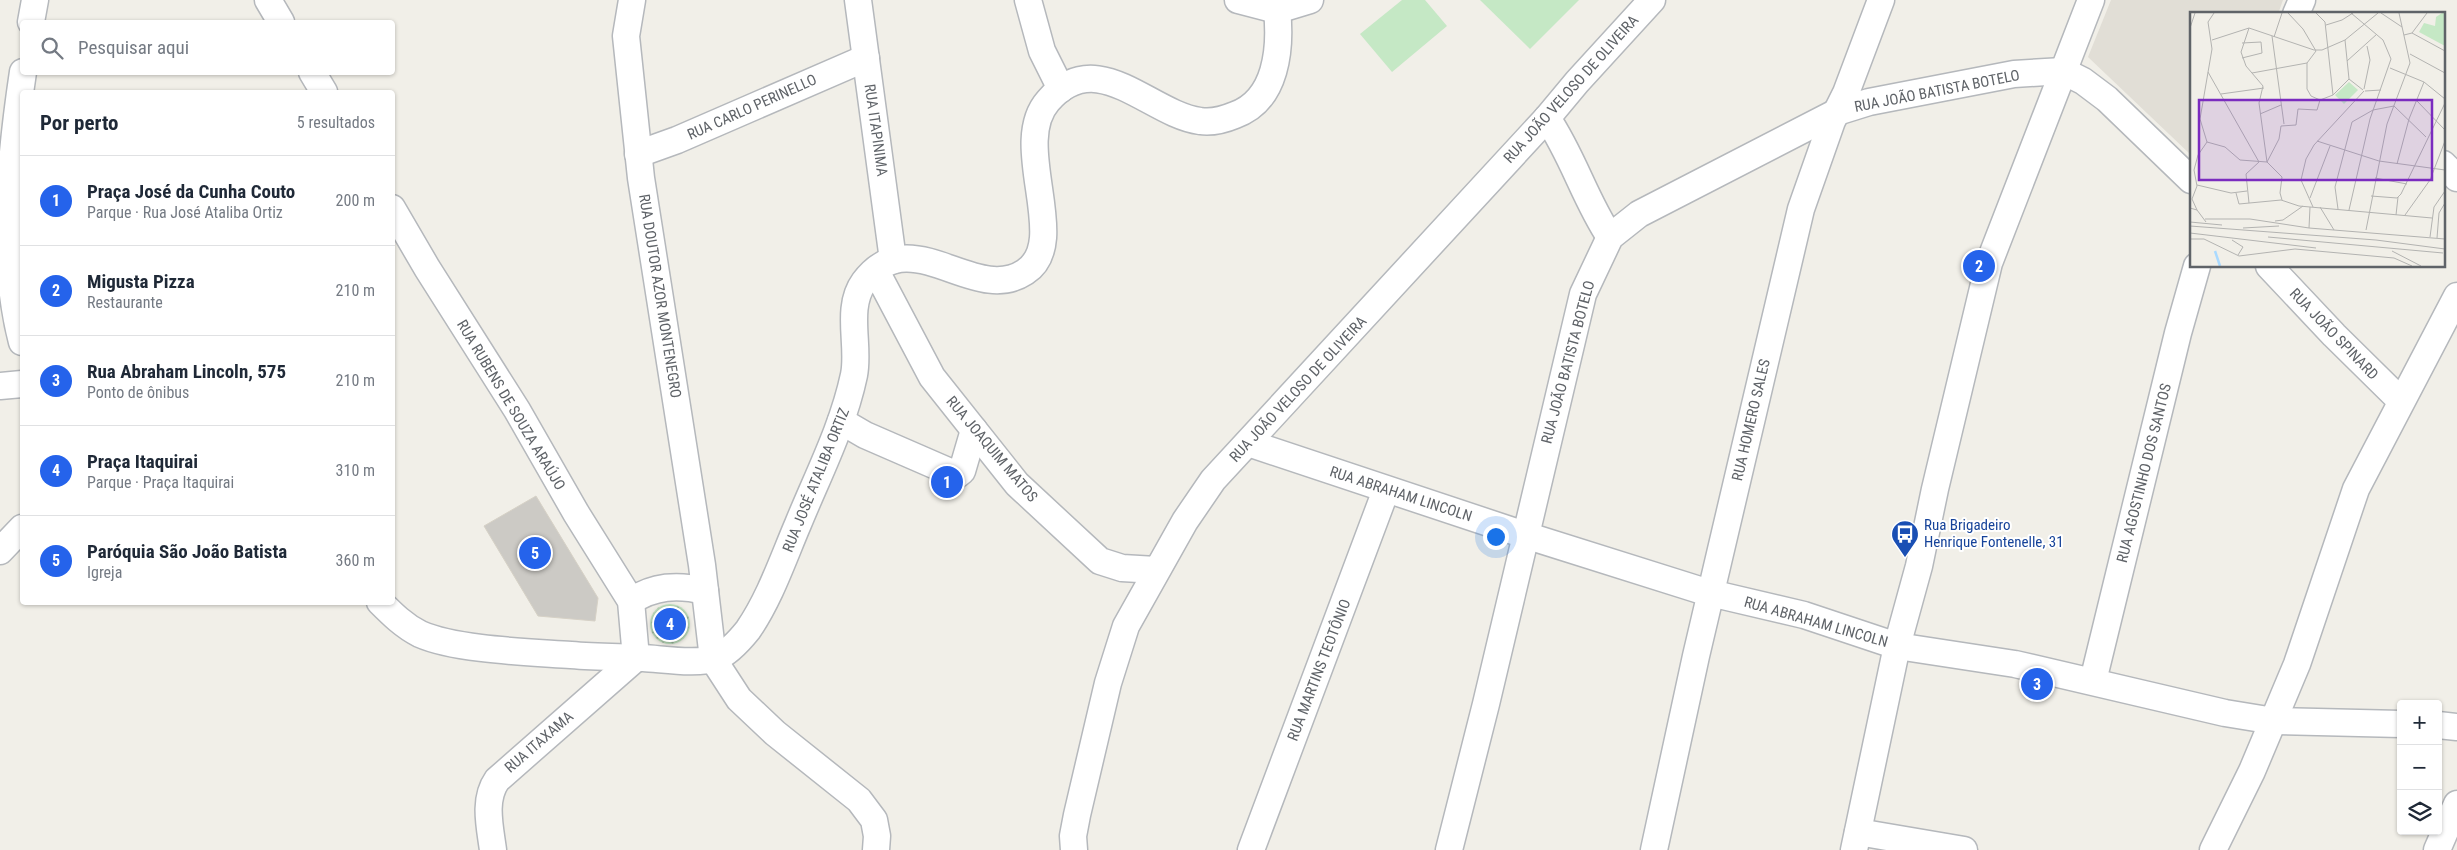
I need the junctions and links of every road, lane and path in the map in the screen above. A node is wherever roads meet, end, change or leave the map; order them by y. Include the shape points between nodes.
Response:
1 (35, 0) edge
2 (268, 0) edge
3 (632, 0) edge
4 (858, 0) edge
5 (1028, 0) edge
6 (1238, 0) edge
7 (1310, 0) edge
8 (1652, 0) edge
9 (1881, 0) edge
10 (2090, 0) edge
11 (1277, 10) junction
12 (31, 20) edge
13 (280, 20) edge
14 (866, 58) junction
15 (2063, 71) junction
16 (23, 75) edge
17 (314, 75) edge
18 (1061, 89) junction
19 (20, 90) edge
20 (323, 90) edge
21 (20, 91) edge
22 (1837, 112) junction
23 (1547, 118) junction
24 (638, 154) junction
25 (2444, 165) edge
26 (2457, 178) edge
27 (2190, 179) edge
28 (395, 213) edge
29 (1610, 237) junction
30 (885, 265) junction
31 (2196, 268) edge
32 (2271, 268) edge
33 (2457, 296) edge
34 (20, 338) edge
35 (20, 384) edge
36 (0, 386) edge
37 (2401, 401) junction
38 (841, 421) junction
39 (974, 430) junction
40 (1248, 443) junction
41 (1386, 490) junction
42 (20, 530) edge
43 (1525, 536) junction
44 (0, 551) edge
45 (1156, 570) junction
46 (705, 591) junction
47 (1711, 593) junction
48 (631, 601) junction
49 (383, 605) edge
50 (1897, 646) junction
51 (636, 658) junction
52 (714, 659) junction
53 (2093, 681) junction
54 (2274, 722) junction
55 (2397, 724) edge
56 (2442, 725) edge
57 (2457, 726) edge
58 (2457, 804) edge
59 (1856, 841) edge
60 (493, 850) edge
61 (876, 850) edge
62 (1074, 850) edge
63 (1251, 850) edge
64 (1448, 850) edge
65 (1654, 850) edge
66 (1964, 850) edge
67 (2212, 850) edge
68 (2437, 850) edge

1 - 12 street
2 - 13 street
3 - 24 street, RUA DOUTOR AZOR MONTENEGRO via 626,36
4 - 14 street, RUA ITAPINIMA
5 - 18 street via 1042,52
6 - 11 street
7 - 11 street
8 - 23 street, RUA JOÃO VELOSO DE OLIVEIRA
9 - 22 street, RUA HOMERO SALES
10 - 15 street
11 - 18 street via 1276,64 1263,96 1241,113 1219,121 1197,121 1166,109 1122,85 1103,80 1078,80
14 - 24 street, RUA CARLO PERINELLO
14 - 30 street, RUA ITAPINIMA
15 - 22 street, RUA JOÃO BATISTA BOTELO via 2014,74 1869,102
15 - 27 street via 2107,99
15 - 50 street via 1989,263 1919,566
16 - 19 street
17 - 20 street
18 - 30 street via 1046,102 1035,124 1035,160 1044,239 1040,258 1026,272 1004,281 981,279 935,263 908,258
21 - 34 street via 3,201 2,252 7,301
22 - 29 street, RUA JOÃO BATISTA BOTELO via 1639,214
22 - 47 street, RUA HOMERO SALES via 1801,209
23 - 29 street
23 - 40 street, RUA JOÃO VELOSO DE OLIVEIRA
24 - 46 street, RUA DOUTOR AZOR MONTENEGRO
25 - 26 street
28 - 48 street, RUA RUBENS DE SOUZA ARAÚJO
29 - 43 street, RUA JOÃO BATISTA BOTELO via 1582,294
30 - 38 street, RUA JOSÉ ATALIBA ORTIZ via 862,284 856,302 855,368
30 - 39 street, RUA JOAQUIM MATOS via 932,377
31 - 53 street, RUA AGOSTINHO DOS SANTOS
32 - 37 street, RUA JOÃO SPINARD
33 - 37 street
35 - 36 street
37 - 54 street via 2356,489
38 - 39 street via 865,435 955,474 960,474
38 - 52 street, RUA JOSÉ ATALIBA ORTIZ via 768,596 748,630 729,650
39 - 45 street, RUA JOAQUIM MATOS via 1017,484 1100,561 1122,568
40 - 41 street, RUA ABRAHAM LINCOLN
40 - 45 street, RUA JOÃO VELOSO DE OLIVEIRA via 1213,480
41 - 43 street, RUA ABRAHAM LINCOLN
41 - 63 street, RUA MARTINS TEOTÔNIO
42 - 44 street
43 - 47 street, RUA ABRAHAM LINCOLN
43 - 64 street, RUA JOÃO BATISTA BOTELO
45 - 62 street, RUA JOÃO VELOSO DE OLIVEIRA via 1126,626 1108,683 1077,815
46 - 48 street via 683,587 659,588
46 - 52 street, RUA DOUTOR AZOR MONTENEGRO
47 - 50 street, RUA ABRAHAM LINCOLN via 1804,616
47 - 65 street, RUA HOMERO SALES
48 - 51 street
49 - 51 street via 403,624 442,641 562,655
50 - 53 street, RUA ABRAHAM LINCOLN via 2015,664
50 - 59 street
51 - 52 street
51 - 60 street, RUA ITAXAMA via 497,780 490,792 488,805
52 - 61 street via 739,699 775,733 859,800 874,820
53 - 54 street, RUA ABRAHAM LINCOLN
54 - 55 street, RUA ABRAHAM LINCOLN
54 - 67 street
56 - 57 street
58 - 68 street
59 - 66 street

